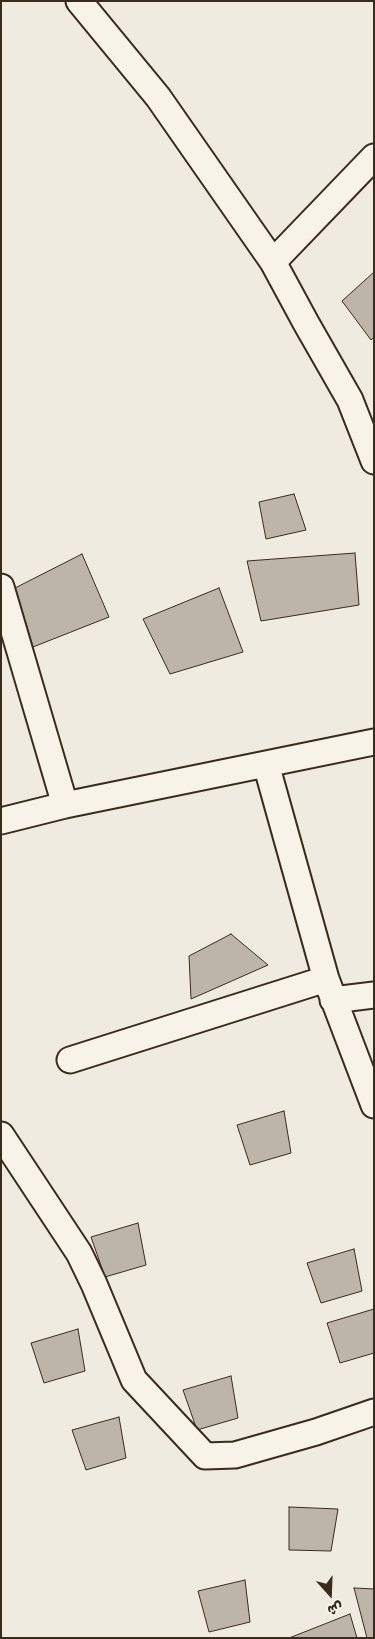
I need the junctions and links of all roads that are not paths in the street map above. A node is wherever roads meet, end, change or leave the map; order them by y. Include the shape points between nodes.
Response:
1 (79, 1) edge
2 (374, 157) edge
3 (273, 262) junction
4 (350, 400) junction
5 (374, 411) edge
6 (374, 461) edge
7 (1, 587) edge
8 (374, 742) edge
9 (266, 764) junction
10 (65, 805) junction
11 (1, 821) edge
12 (329, 989) junction
13 (374, 995) edge
14 (70, 1060) dead end
15 (374, 1105) edge
16 (1, 1135) edge
17 (374, 1412) edge

1 - 3 street via 158,97
2 - 3 street
3 - 4 street
4 - 5 street
4 - 6 street
7 - 10 street
8 - 9 street
9 - 10 street
9 - 12 street
10 - 11 street
12 - 13 street
12 - 14 street
12 - 15 street
16 - 17 street via 79,1253 134,1380 205,1456 235,1455

